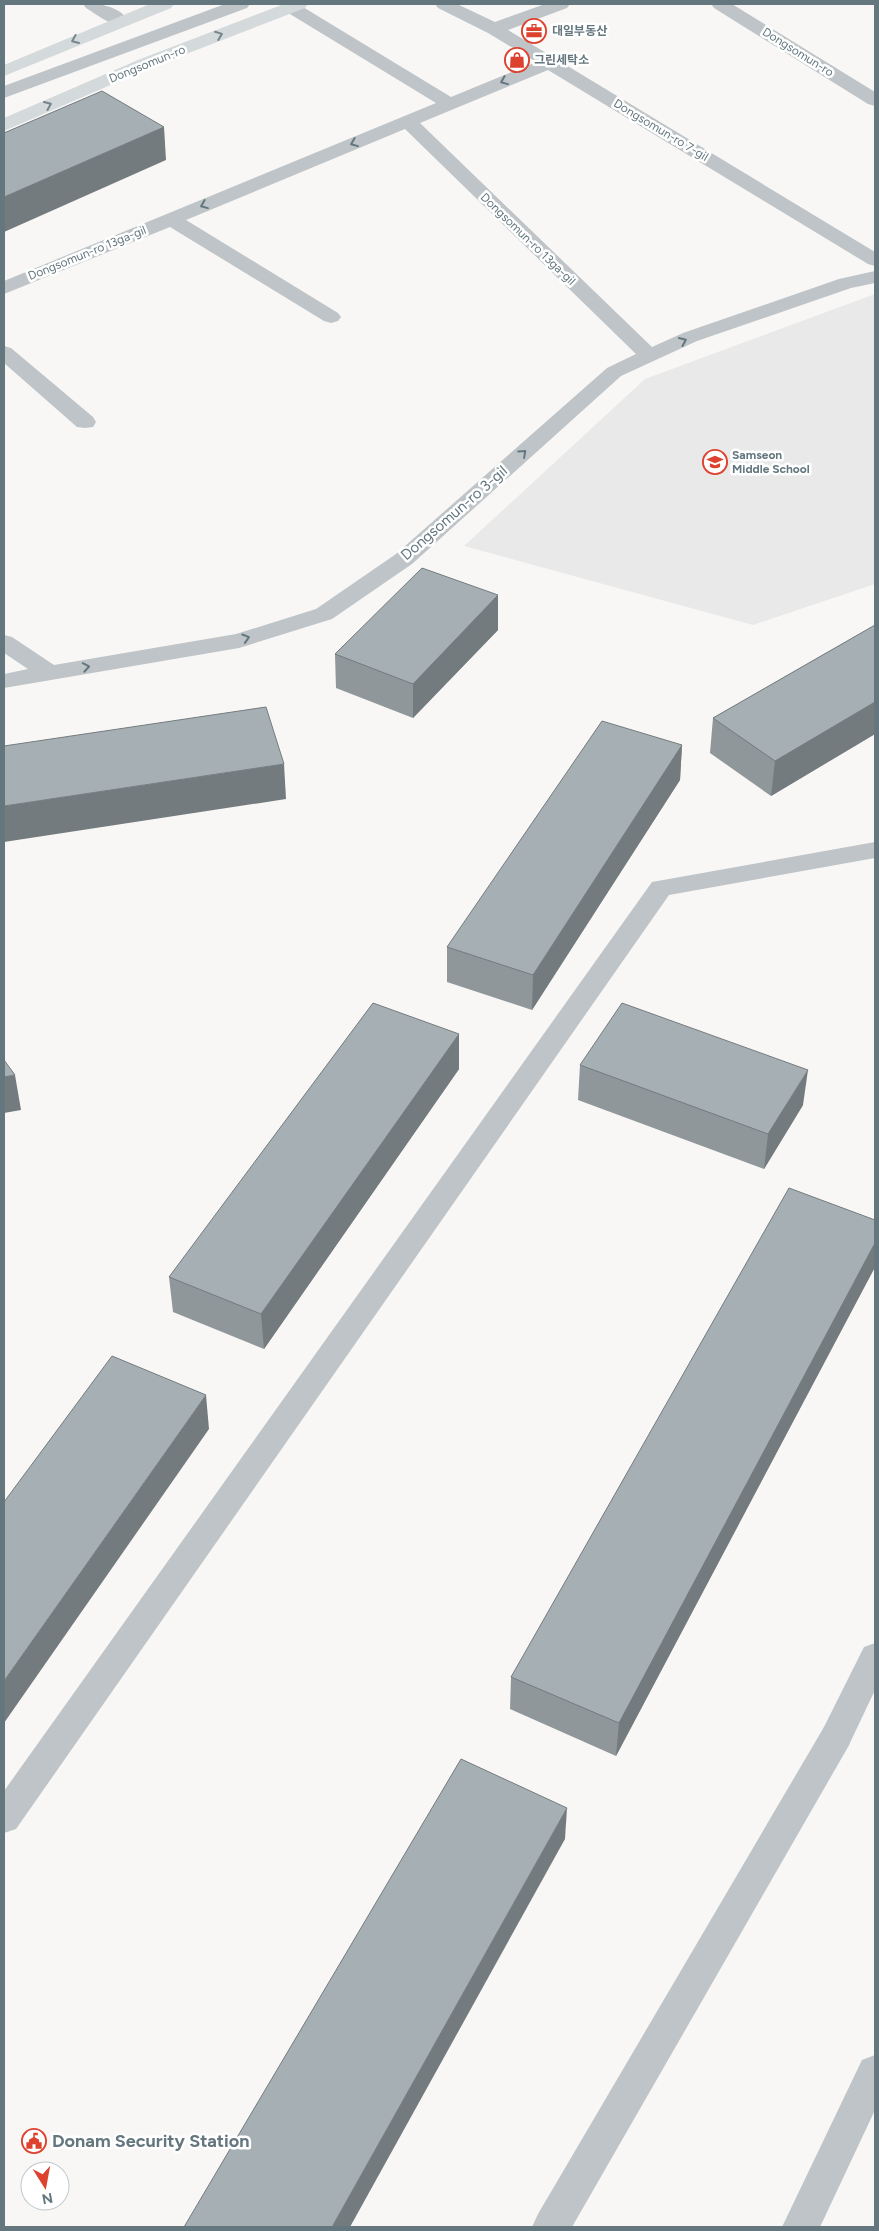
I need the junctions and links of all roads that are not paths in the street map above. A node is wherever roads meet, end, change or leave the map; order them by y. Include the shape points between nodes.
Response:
1 (92, 4) edge
2 (165, 4) edge
3 (229, 4) edge
4 (241, 4) edge
5 (444, 4) edge
6 (561, 4) edge
7 (720, 4) edge
8 (295, 5) edge
9 (120, 21) junction
10 (494, 29) junction
11 (550, 63) junction
12 (4, 71) edge
13 (4, 83) edge
14 (4, 92) edge
15 (875, 100) edge
16 (450, 104) junction
17 (407, 122) junction
18 (4, 125) edge
19 (171, 219) junction
20 (875, 260) edge
21 (875, 277) edge
22 (4, 288) edge
23 (331, 317) dead end
24 (4, 352) edge
25 (650, 356) junction
26 (85, 422) dead end
27 (4, 642) edge
28 (51, 674) junction
29 (4, 681) edge
30 (875, 850) edge
31 (875, 1657) edge
32 (4, 1818) edge
33 (875, 2072) edge
34 (551, 2227) edge
35 (801, 2227) edge

1 - 9 street
2 - 9 main road
3 - 13 street
4 - 14 street
5 - 10 street, Dongsomun-ro 7-gil
6 - 10 street
7 - 15 street, Dongsomun-ro
8 - 16 street, Dongsomun-ro
18 -> 8 main road, Dongsomun-ro via 144,64
9 -> 12 main road
10 - 11 street, Dongsomun-ro 7-gil
11 -> 16 street, Dongsomun-ro 13ga-gil
11 - 20 street, Dongsomun-ro 7-gil
16 - 17 street, Dongsomun-ro 13ga-gil
17 -> 19 street, Dongsomun-ro 13ga-gil
17 - 25 street, Dongsomun-ro 13ga-gil
19 - 22 street, Dongsomun-ro 13ga-gil
19 - 23 street
25 -> 21 street, Dongsomun-ro 3-gil via 690,337 846,283
24 - 26 street
28 -> 25 street, Dongsomun-ro 3-gil via 239,641 324,614 404,559 614,372
27 - 28 street
28 - 29 street, Dongsomun-ro 3-gil
30 - 32 street via 661,888
31 - 34 street via 836,1738
33 - 35 street

